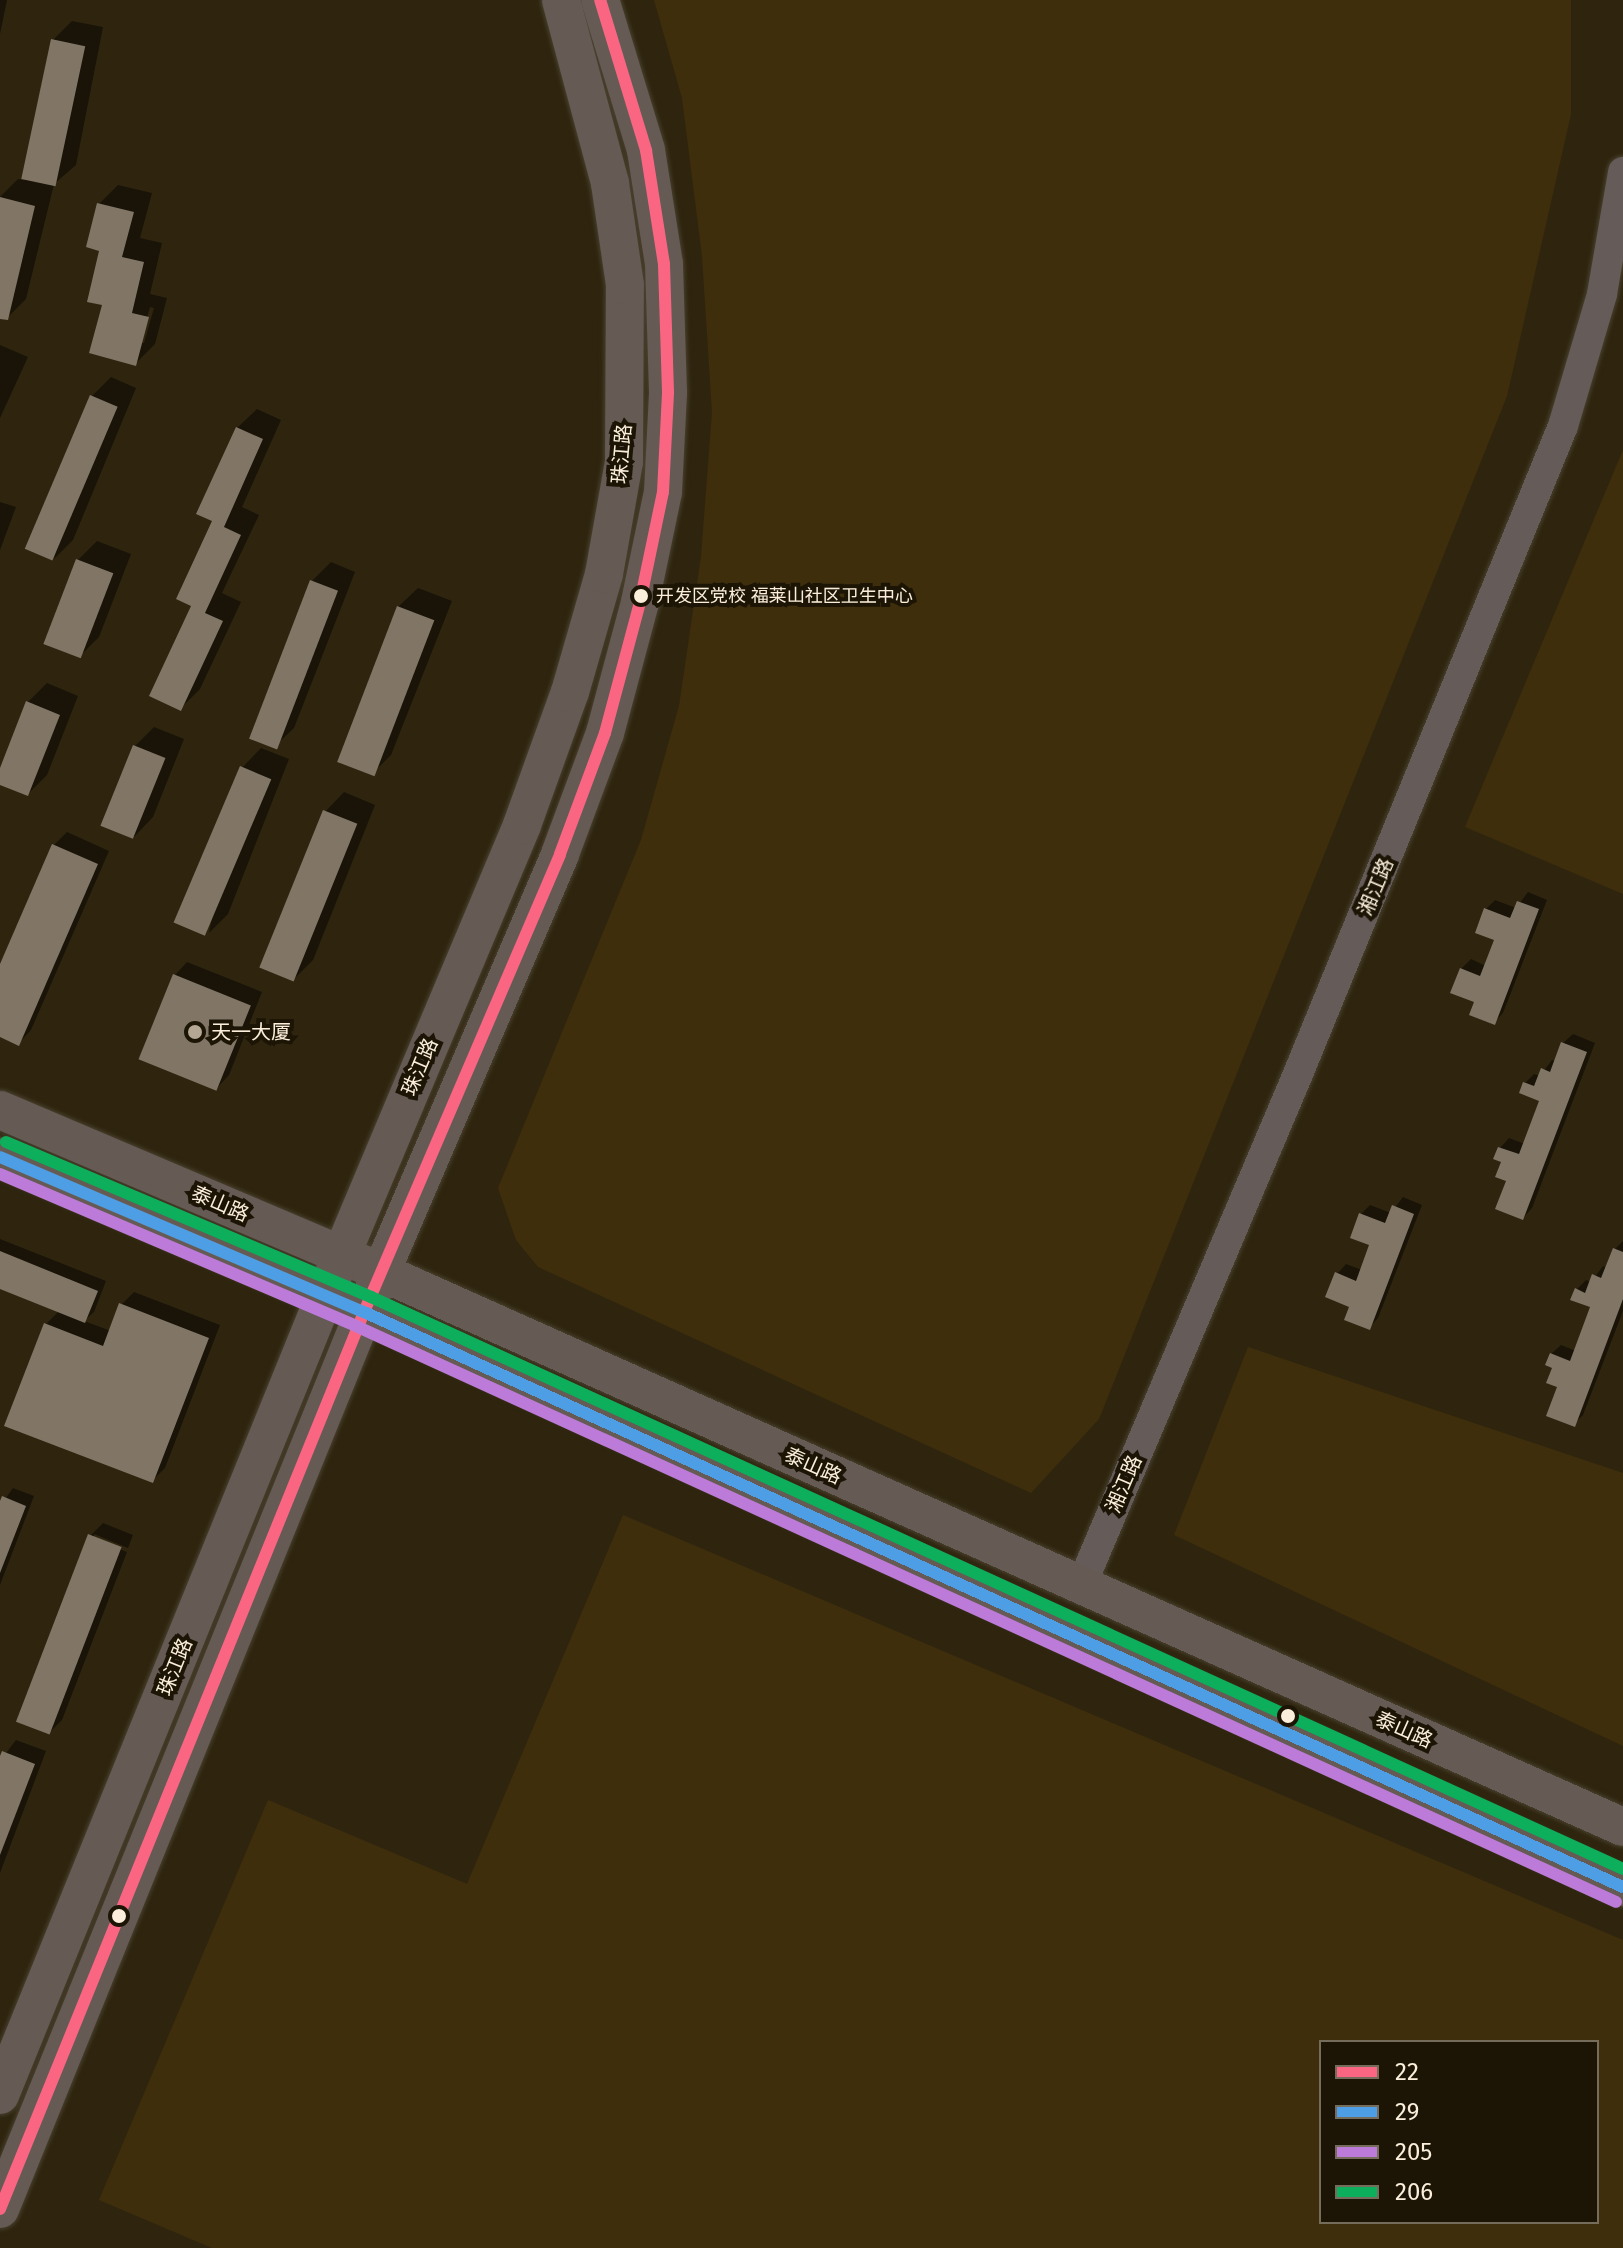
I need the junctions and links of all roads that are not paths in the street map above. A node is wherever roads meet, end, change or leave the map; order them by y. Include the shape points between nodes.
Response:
1 (561, 0) edge
2 (600, 0) edge
3 (1623, 172) edge
4 (0, 1110) edge
5 (0, 1157) edge
6 (341, 1256) junction
7 (381, 1272) junction
8 (326, 1296) junction
9 (364, 1312) junction
10 (1081, 1586) junction
11 (1623, 1827) edge
12 (1623, 1887) edge
13 (0, 2095) edge
14 (0, 2209) edge

1 - 6 main road, 珠江路 via 610,183 623,270 624,462 604,574 570,692 522,825
2 - 7 main road via 646,150 664,264 668,392 663,492 605,733 560,854
3 - 10 street, 湘江路 via 1602,294 1563,426 1335,986
4 - 6 main road, 泰山路
5 - 8 main road
6 - 7 main road, 泰山路
6 - 8 main road, 珠江路
7 - 9 main road
7 - 10 main road, 泰山路
8 - 9 main road
8 - 13 main road, 珠江路
9 - 12 main road
9 - 14 main road
10 - 11 main road, 泰山路

